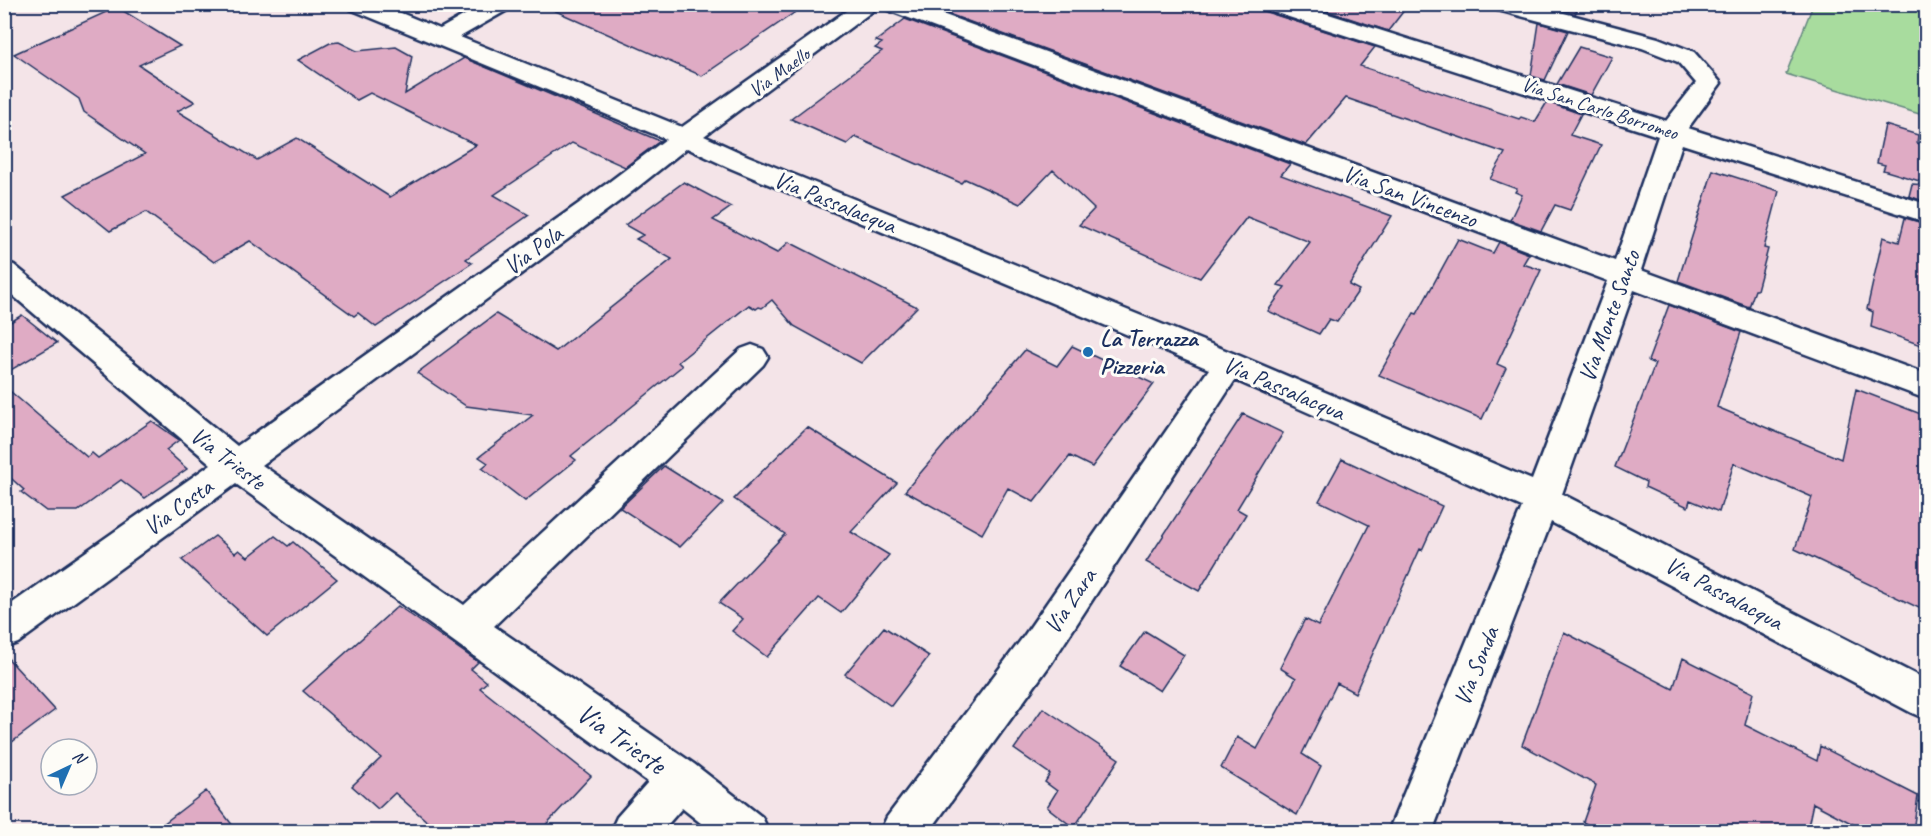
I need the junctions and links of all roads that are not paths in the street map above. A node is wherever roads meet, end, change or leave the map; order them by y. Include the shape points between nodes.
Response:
1 (358, 4) edge
2 (501, 4) edge
3 (871, 4) edge
4 (893, 4) edge
5 (1272, 4) edge
6 (1502, 4) edge
7 (442, 38) junction
8 (1673, 130) junction
9 (685, 137) junction
10 (1926, 213) edge
11 (4, 272) edge
12 (1625, 275) junction
13 (752, 357) dead end
14 (380, 362) joint
15 (1229, 364) junction
16 (1926, 387) edge
17 (236, 465) junction
18 (1542, 500) junction
19 (465, 628) junction
20 (4, 631) edge
21 (1926, 700) edge
22 (679, 779) junction
23 (632, 831) edge
24 (747, 831) edge
25 (902, 831) edge
26 (1410, 831) edge

1 - 7 street, Via Passalacqua
2 - 7 street
3 - 9 street, Via Maello
4 - 12 street, Via San Vincenzo
5 - 8 street, Via San Carlo Borromeo
6 - 8 street, Via Monte Santo via 1650,43 1686,57 1709,83
7 - 9 street, Via Passalacqua
8 - 10 street, Via San Carlo Borromeo
8 - 12 street, Via Monte Santo
9 - 14 street, Via Pola
9 - 15 street, Via Passalacqua
11 - 17 street, Via Trieste
12 - 16 street, Via San Vincenzo
12 - 18 street, Via Monte Santo
13 - 19 street
14 - 17 street, Via Costa
15 - 18 street, Via Passalacqua
15 - 25 street, Via Zara via 1038,649
17 - 19 street, Via Trieste
17 - 20 street, Via Costa
18 - 21 street, Via Passalacqua
18 - 26 street, Via Sonda
19 - 22 street, Via Trieste
22 - 23 street
22 - 24 street, Via Trieste

